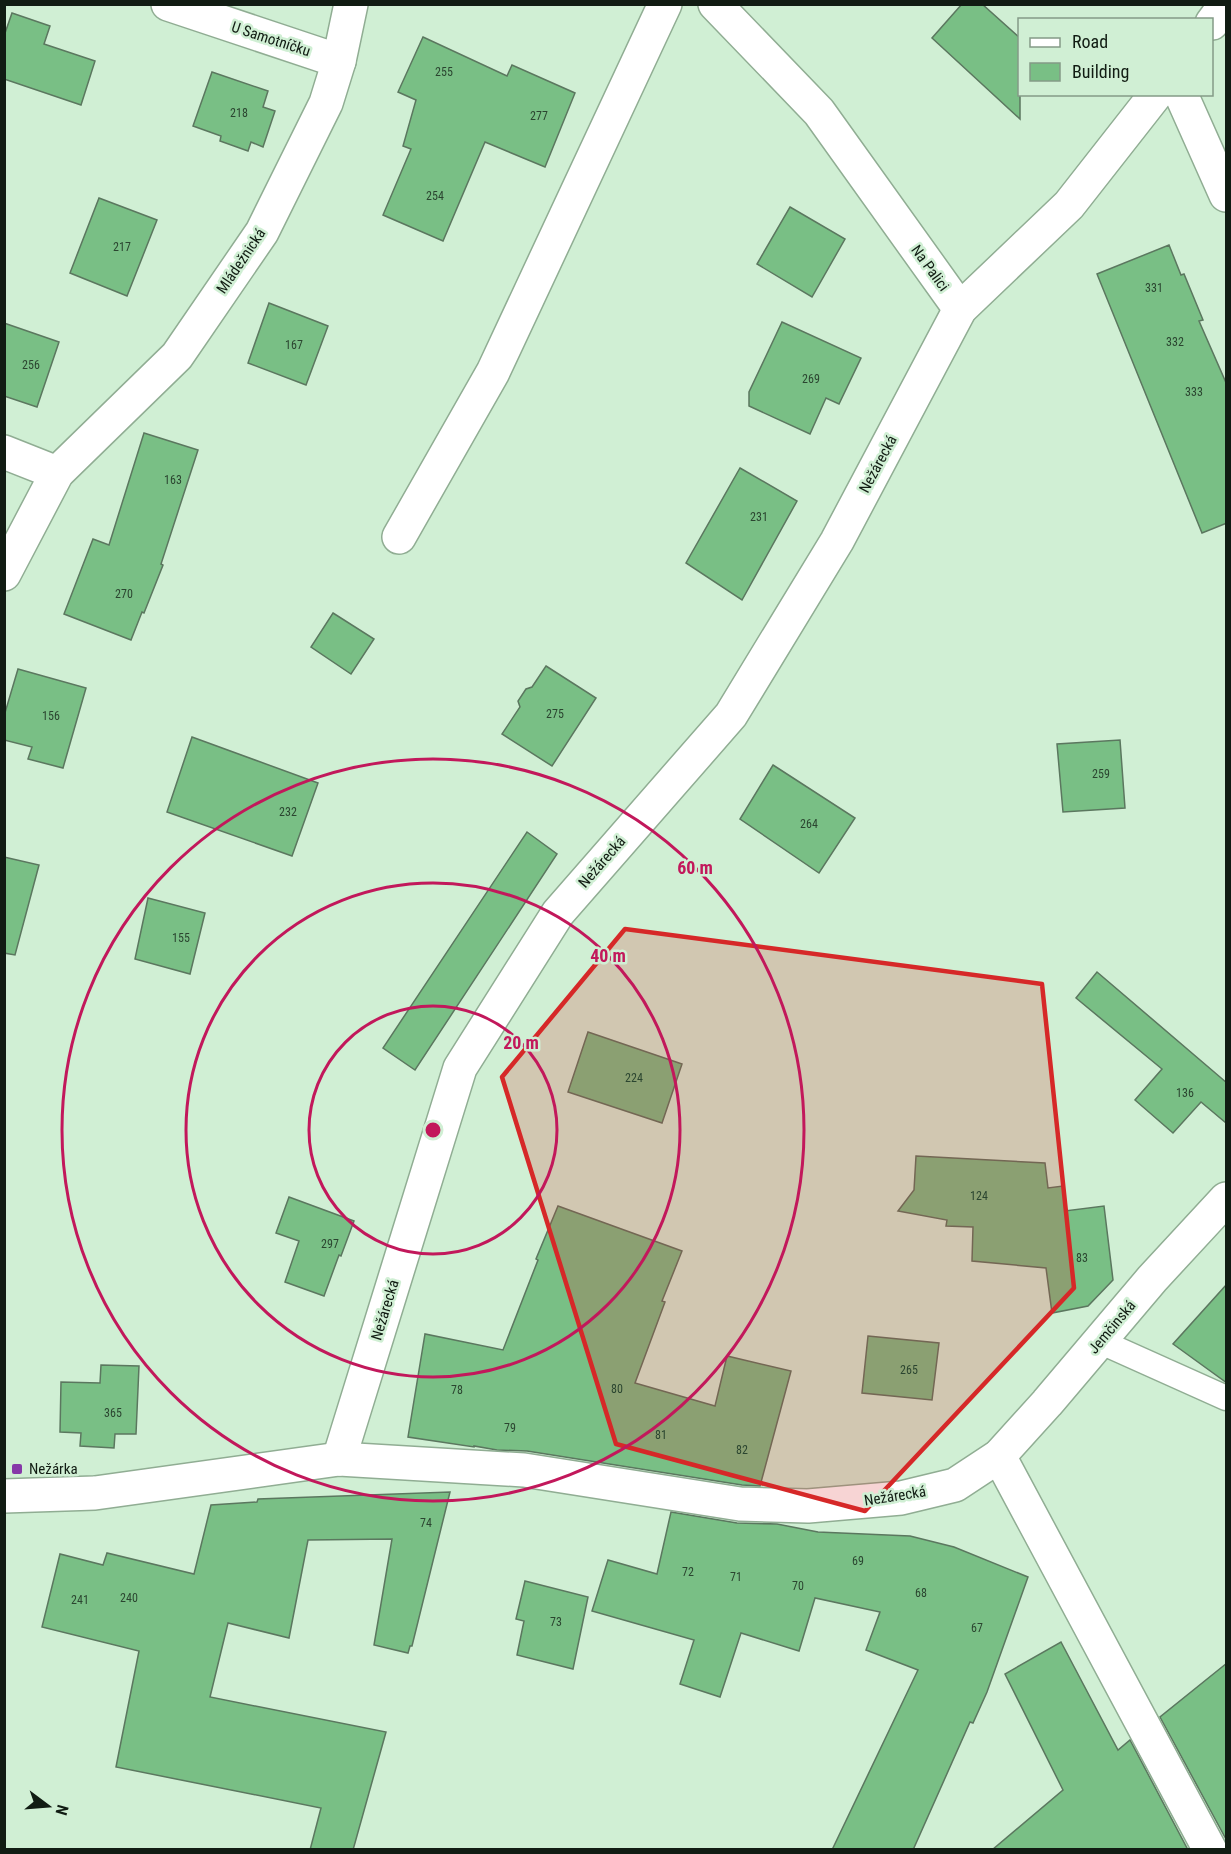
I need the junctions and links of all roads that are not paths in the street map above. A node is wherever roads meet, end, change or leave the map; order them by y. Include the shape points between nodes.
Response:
1 (168, 4) edge
2 (351, 4) edge
3 (665, 4) edge
4 (715, 4) edge
5 (1226, 4) edge
6 (1213, 22) edge
7 (339, 62) junction
8 (1154, 96) edge
9 (1182, 96) edge
10 (1227, 195) edge
11 (960, 309) junction
12 (4, 452) edge
13 (57, 472) junction
14 (399, 537) dead end
15 (4, 574) edge
16 (1227, 1199) edge
17 (1100, 1341) junction
18 (1227, 1398) edge
19 (999, 1456) junction
20 (339, 1460) junction
21 (4, 1496) edge
22 (1210, 1850) edge

1 - 7 street, U Samotníčku
2 - 7 street, Mládežnická
3 - 14 street via 493,372
4 - 11 street, Na Palici via 819,112
5 - 6 street
7 - 13 street, Mládežnická via 326,103 262,232 177,356
8 - 11 street via 1069,205
9 - 10 street
11 - 20 street, Nežárecká via 837,541 731,716 558,913 460,1068
12 - 13 street
13 - 15 street, Mládežnická
16 - 17 street, Jemčinská
17 - 18 lane
17 - 19 street, Jemčinská
19 - 20 street, Nežárecká via 955,1485 901,1498 807,1506 740,1503 524,1470
19 - 22 street
20 - 21 street, Nežárecká via 95,1493

